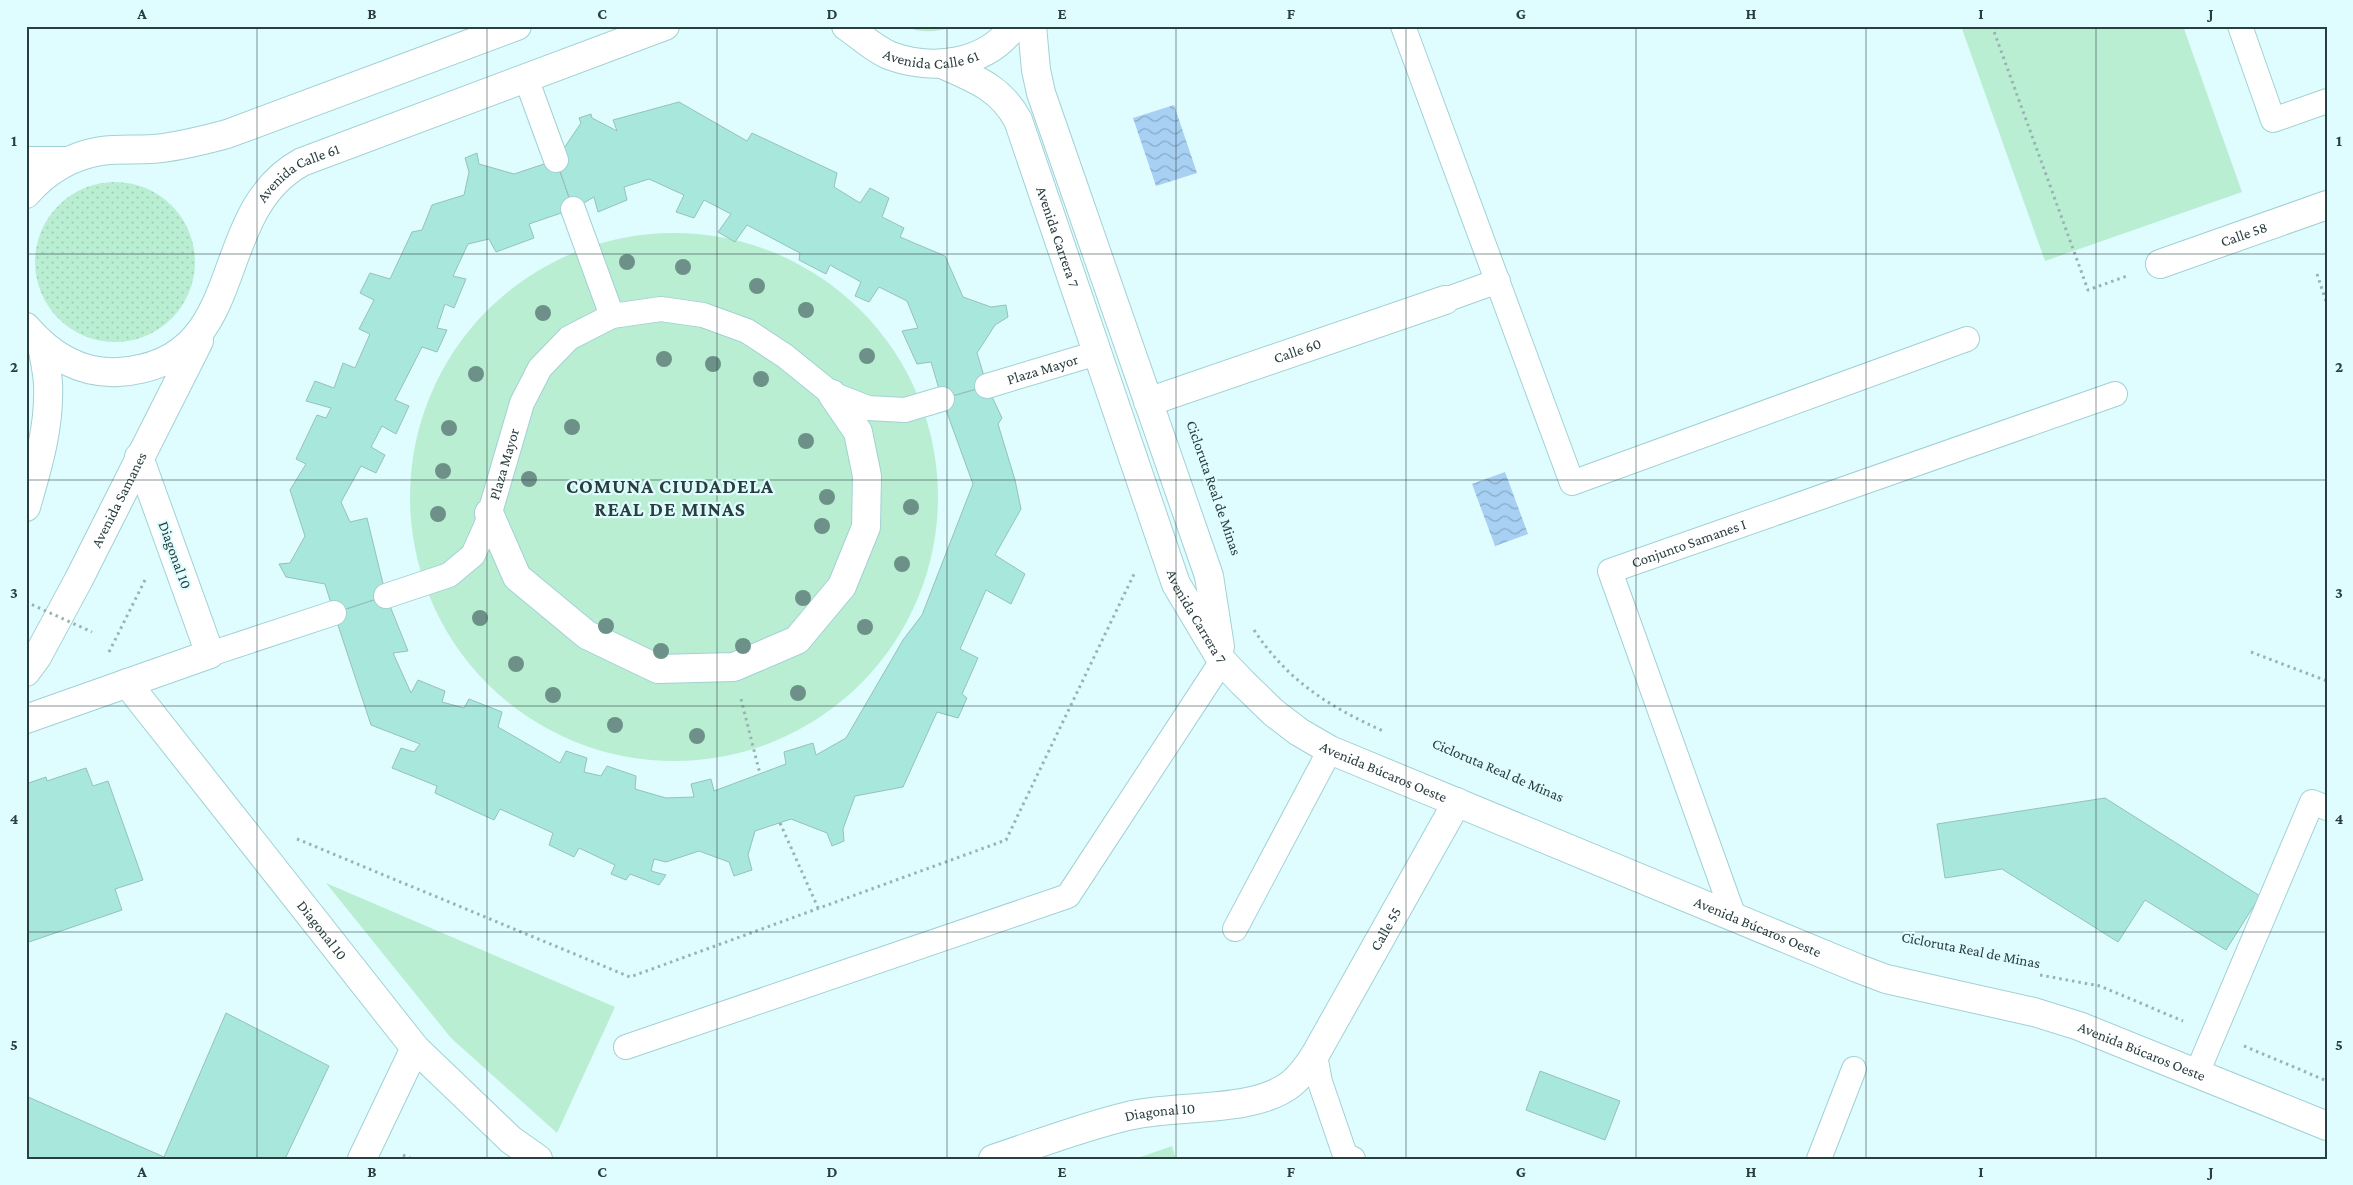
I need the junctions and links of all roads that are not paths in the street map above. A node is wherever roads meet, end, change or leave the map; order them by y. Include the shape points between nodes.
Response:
1 (517, 26) edge
2 (665, 26) edge
3 (846, 26) edge
4 (1014, 26) edge
5 (1032, 26) edge
6 (1403, 26) edge
7 (2240, 26) edge
8 (942, 64) junction
9 (526, 78) junction
10 (2327, 101) edge
11 (556, 160) dead end
12 (26, 161) edge
13 (67, 161) junction
14 (26, 194) edge
15 (2327, 205) edge
16 (574, 209) dead end
17 (2160, 264) road end
18 (1498, 281) junction
19 (1445, 300) joint
20 (612, 316) junction
21 (206, 325) junction
22 (34, 336) edge
23 (1967, 339) dead end
24 (1097, 353) junction
25 (987, 386) dead end
26 (832, 394) junction
27 (2115, 394) dead end
28 (942, 399) dead end
29 (1148, 402) junction
30 (139, 457) junction
31 (26, 507) edge
32 (489, 513) junction
33 (386, 596) dead end
34 (334, 613) dead end
35 (210, 654) junction
36 (1222, 661) junction
37 (26, 672) edge
38 (127, 683) junction
39 (26, 719) edge
40 (1330, 750) junction
41 (1457, 802) junction
42 (2327, 808) edge
43 (1734, 917) junction
44 (1236, 930) dead end
45 (626, 1047) dead end
46 (415, 1048) junction
47 (1315, 1055) junction
48 (1854, 1070) dead end
49 (2197, 1073) junction
50 (2327, 1126) edge
51 (362, 1159) edge
52 (538, 1159) edge
53 (993, 1159) edge
54 (1353, 1159) edge
55 (1819, 1159) edge

1 - 13 main road via 226,134 161,148 101,151
2 - 9 main road, Avenida Calle 61
3 - 8 main road, Avenida Calle 61 via 890,56 921,64
4 - 8 main road, Avenida Calle 61 via 998,43 981,54
5 - 29 main road, Avenida Carrera 7 via 1041,93
6 - 18 lane
7 - 10 lane via 2273,120
8 - 24 main road, Avenida Carrera 7 via 975,78 996,91 1010,105 1018,120
9 - 11 lane
9 - 21 main road, Avenida Calle 61 via 302,162 274,180 250,218
12 - 13 main road
13 - 14 main road via 41,178
15 - 17 main road, Calle 58
16 - 20 lane
18 - 19 lane
18 - 23 lane via 1572,483
19 - 29 main road, Calle 60
20 - 26 lane, Plaza Mayor via 661,309 703,315 747,331 785,356
20 - 32 lane, Plaza Mayor via 569,338 540,368 522,403
21 - 22 main road, Avenida Calle 61 via 192,342 155,365 109,373 61,359
21 - 30 main road, Avenida Samanes
22 - 31 main road via 48,382 48,415 44,446
24 - 25 lane, Plaza Mayor
24 - 36 main road, Avenida Carrera 7 via 1176,584
26 - 28 lane, Plaza Mayor via 868,408 896,410
26 - 32 main road via 858,432 868,476 866,527 842,586 796,640 734,667 658,669 587,635 518,577
27 - 43 lane, Conjunto Samanes I via 1610,571
29 - 36 main road, Avenida Carrera 7 via 1209,576
30 - 35 main road, Diagonal 10
30 - 37 main road, Avenida Samanes via 79,579
32 - 33 lane, Plaza Mayor via 473,555 448,575
34 - 35 lane
35 - 38 main road
36 - 40 main road, Avenida Búcaros Oeste via 1264,706
36 - 45 lane via 1068,896
38 - 39 main road
38 - 46 main road, Diagonal 10
40 - 41 main road, Avenida Búcaros Oeste
40 - 44 lane
41 - 43 main road, Avenida Búcaros Oeste
41 - 47 main road, Calle 55
42 - 49 lane via 2312,802
43 - 49 main road, Avenida Búcaros Oeste via 1886,978 2034,1012 2079,1026
46 - 51 main road
46 - 52 main road, Diagonal 10 via 484,1116
47 - 53 main road, Diagonal 10 via 1302,1074 1274,1094 1233,1104 1129,1115
47 - 54 lane via 1320,1082 1345,1155
48 - 55 lane
49 - 50 main road, Avenida Búcaros Oeste

